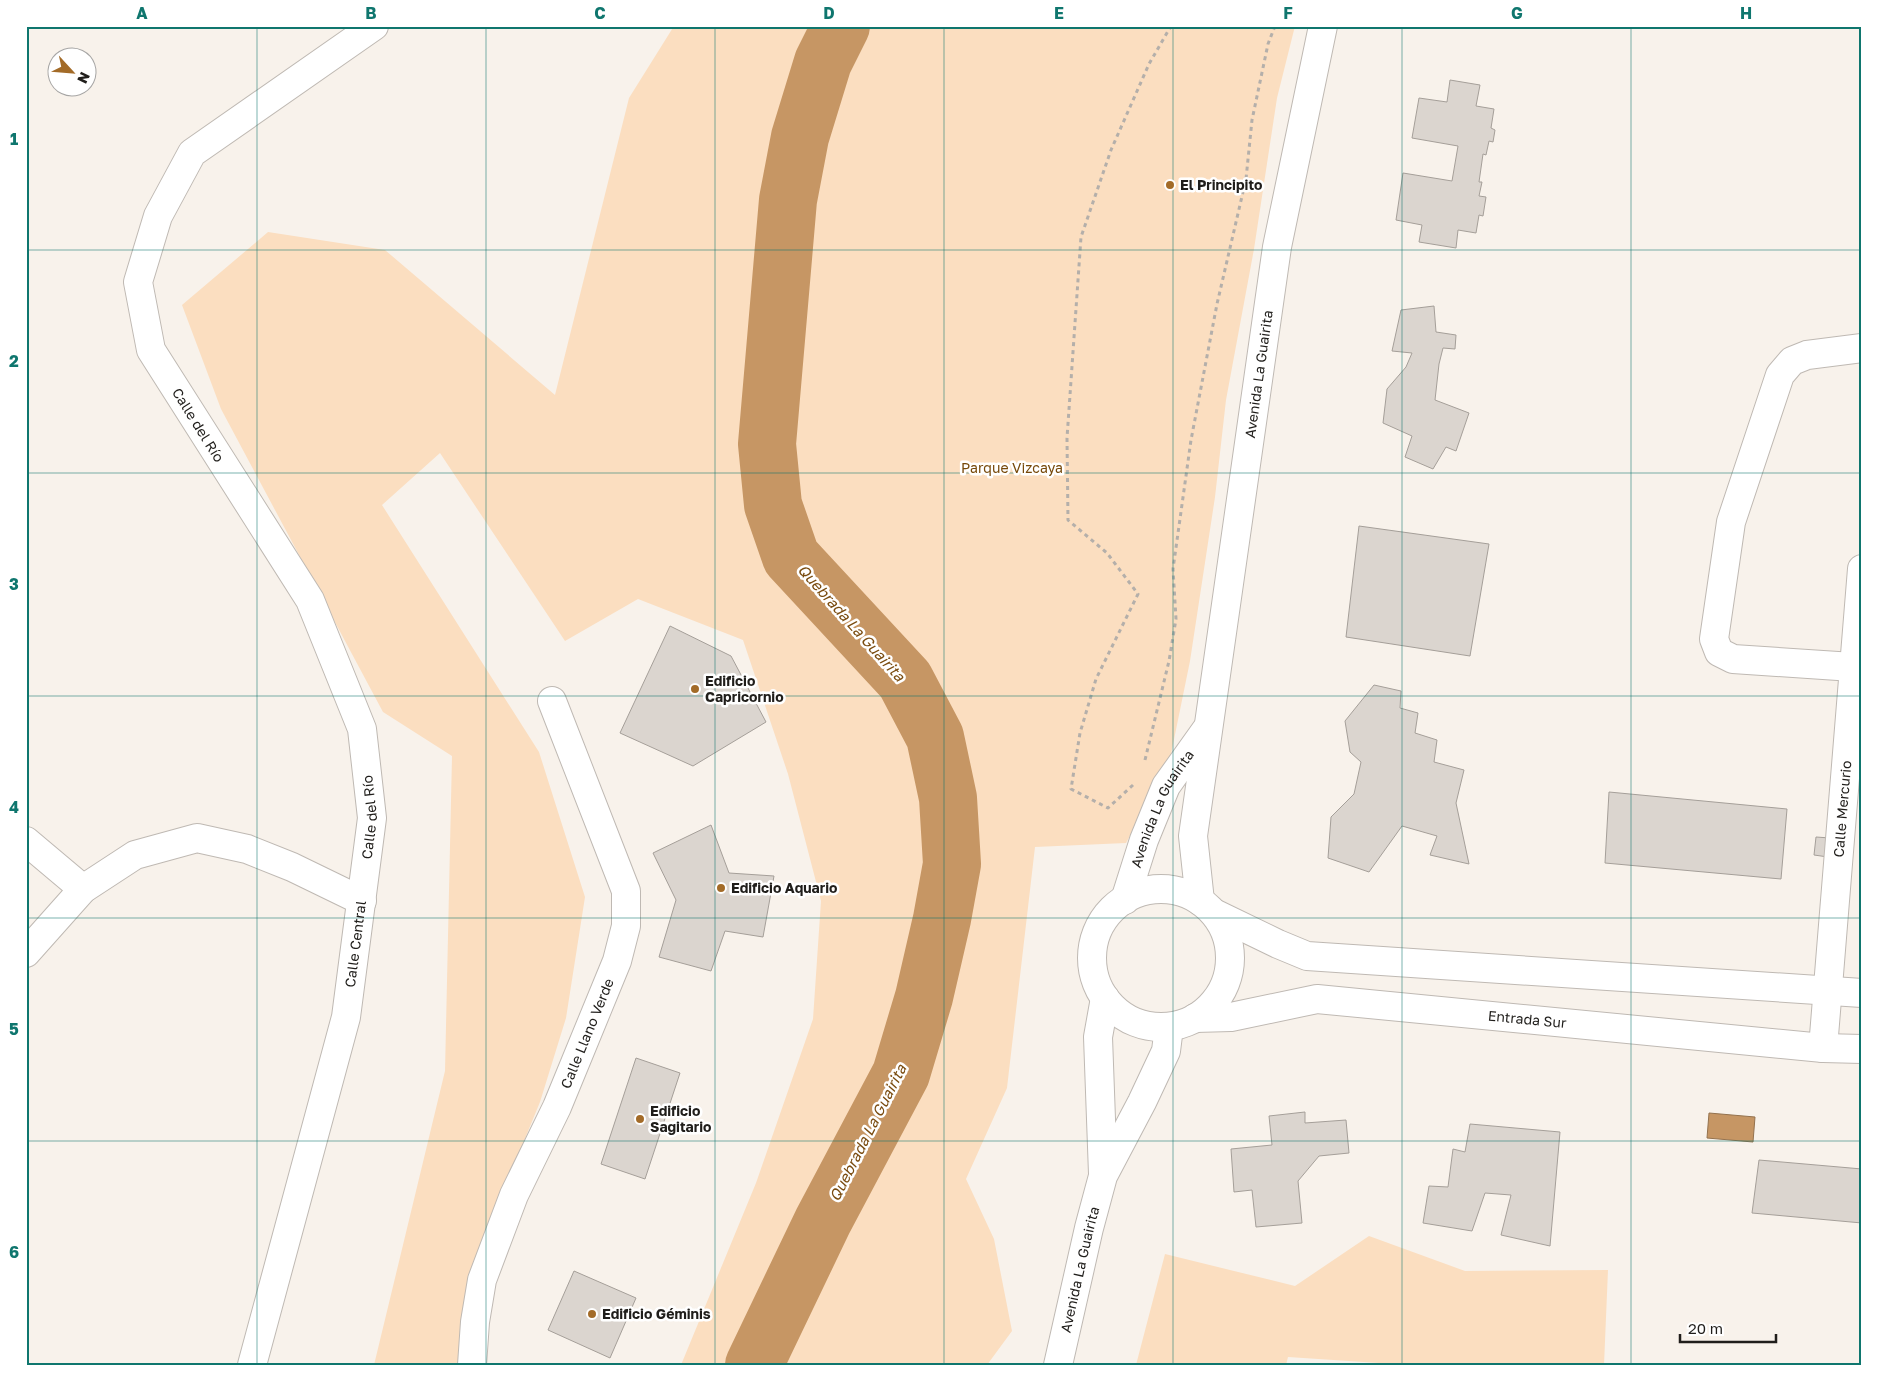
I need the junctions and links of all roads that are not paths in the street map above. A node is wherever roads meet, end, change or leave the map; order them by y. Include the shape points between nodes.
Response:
1 (374, 26) edge
2 (1323, 26) edge
3 (1862, 348) edge
4 (1862, 569) edge
5 (1853, 667) junction
6 (552, 701) dead end
7 (1210, 725) junction
8 (26, 841) edge
9 (83, 889) junction
10 (1125, 900) junction
11 (362, 901) junction
12 (1207, 907) junction
13 (26, 953) edge
14 (1828, 990) junction
15 (1862, 993) edge
16 (1105, 998) junction
17 (1195, 1018) junction
18 (1170, 1027) junction
19 (1823, 1048) junction
20 (1862, 1049) edge
21 (1103, 1176) junction
22 (252, 1365) edge
23 (472, 1365) edge
24 (1058, 1365) edge

1 - 11 street, Calle del Río via 192,153 158,216 138,282 151,350 310,600 362,729 372,818
2 - 7 street, Avenida La Guairita via 1277,247
3 - 5 street via 1807,355 1792,361 1780,375 1731,522 1714,639 1719,652 1733,659
4 - 5 street, Calle Mercurio
5 - 14 street, Calle Mercurio
6 - 23 street, Calle Llano Verde via 626,891 626,926 617,961 557,1107 514,1195 482,1280
7 - 10 street, Avenida La Guairita via 1166,786
7 - 12 street, Avenida La Guairita via 1193,836
8 - 9 street
9 - 11 street, Calle Central via 135,855 197,838 247,848
9 - 13 street, Calle Central
10 - 12 street, Avenida La Guairita via 1143,892 1163,889 1183,892
10 - 16 street, Avenida La Guairita via 1100,926 1094,944 1092,963 1096,981
11 - 22 street, Calle Central via 346,1017
12 - 14 street via 1307,956
12 - 17 street, Avenida La Guairita via 1224,928 1230,962 1227,979 1219,995
14 - 15 street
14 - 19 street, Calle Mercurio
16 - 18 street, Avenida La Guairita via 1126,1018 1140,1024
16 - 21 street, Avenida La Guairita via 1098,1037
17 - 18 street, Avenida La Guairita
17 - 19 street, Entrada Sur via 1231,1017 1316,1000
18 - 21 street, Avenida La Guairita via 1166,1051
19 - 20 street, Entrada Sur
21 - 24 street, Avenida La Guairita

